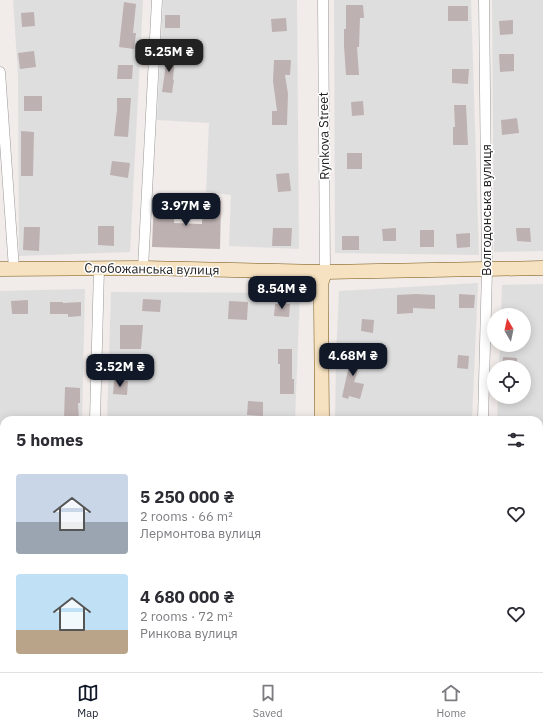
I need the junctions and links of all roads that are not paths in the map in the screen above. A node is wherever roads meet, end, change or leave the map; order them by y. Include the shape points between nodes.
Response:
1 (157, 0) edge
2 (322, 0) edge
3 (484, 0) edge
4 (0, 72) edge
5 (99, 268) junction
6 (143, 268) junction
7 (543, 268) edge
8 (0, 269) edge
9 (14, 269) junction
10 (488, 270) junction
11 (325, 272) junction
12 (95, 416) edge
13 (322, 416) edge
14 (483, 416) edge

1 - 6 street
2 - 11 street, Rynkova Street
3 - 10 street, Волгодонська вулиця
4 - 9 street
5 - 6 main road, Слобожанська вулиця
5 - 9 main road, Слобожанська вулиця
5 - 12 street
6 - 11 main road, Слобожанська вулиця
7 - 10 main road, Слобожанська вулиця
8 - 9 main road, Слобожанська вулиця
10 - 11 main road, Слобожанська вулиця
10 - 14 street, Волгодонська вулиця
11 - 13 main road via 321,284

